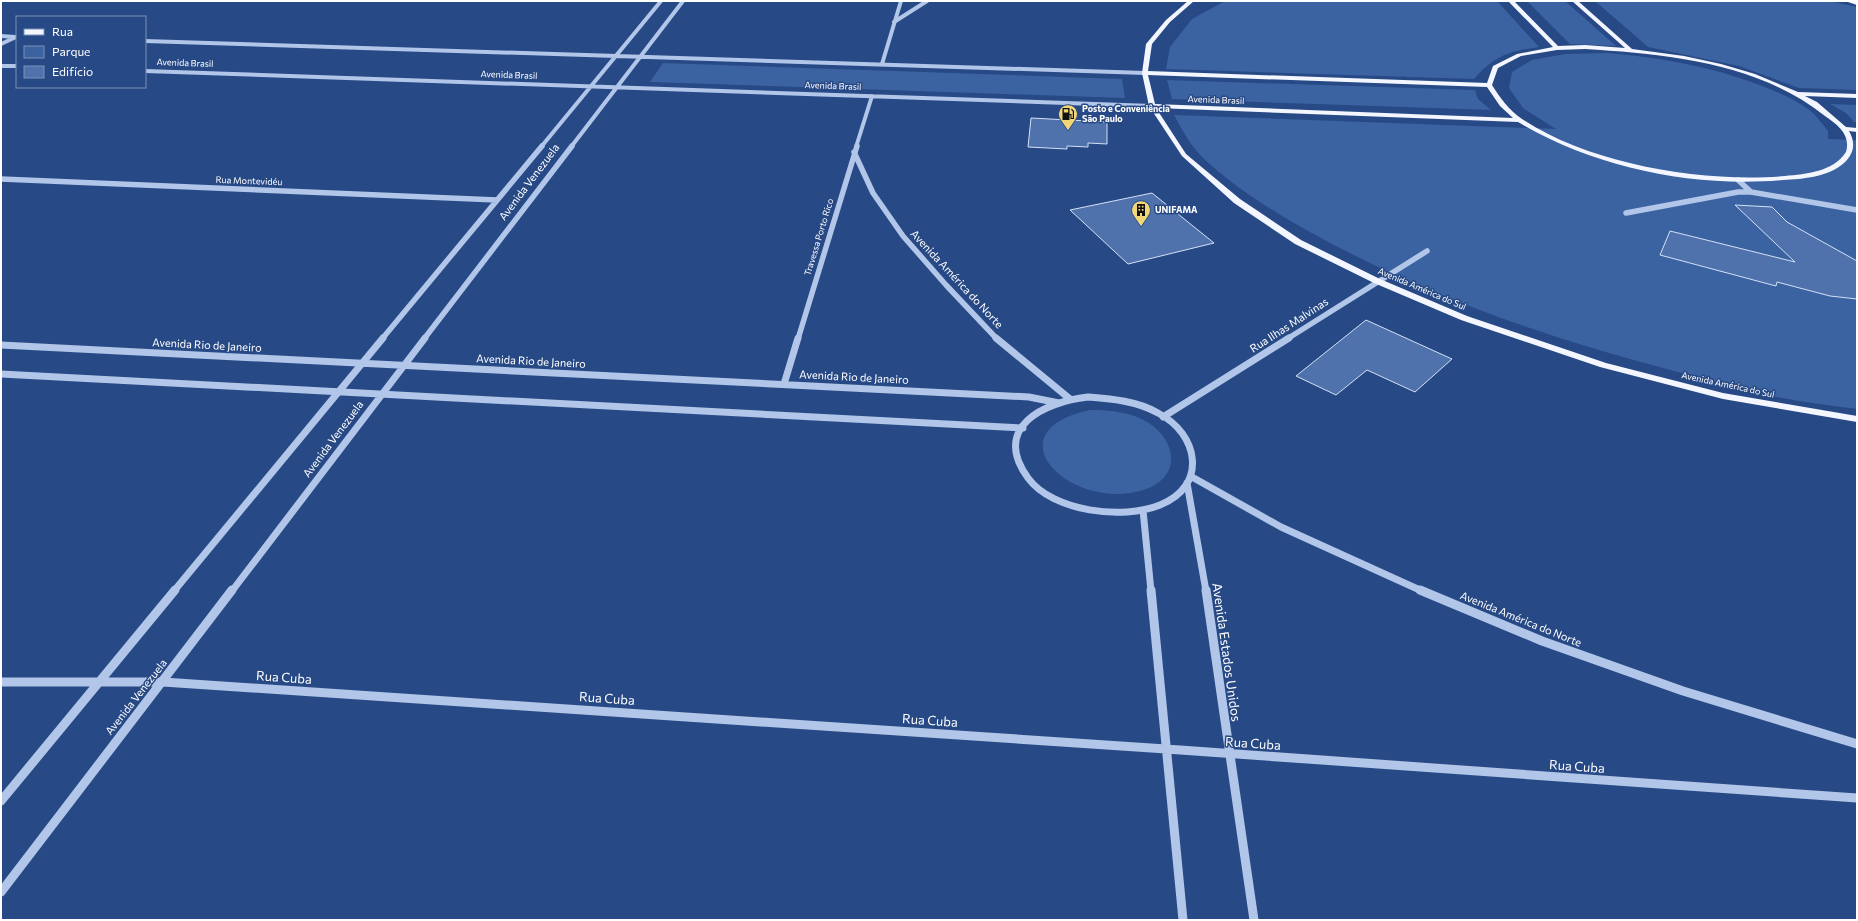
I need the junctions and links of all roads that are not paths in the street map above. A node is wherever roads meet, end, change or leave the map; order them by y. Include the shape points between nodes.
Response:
1 (661, 1) edge
2 (683, 1) edge
3 (901, 1) edge
4 (927, 1) edge
5 (1191, 1) edge
6 (1511, 1) edge
7 (1575, 1) edge
8 (1850, 1) edge
9 (1857, 3) edge
10 (894, 22) junction
11 (1, 36) edge
12 (16, 37) edge
13 (146, 41) edge
14 (1, 44) edge
15 (1557, 48) junction
16 (1629, 49) junction
17 (615, 57) junction
18 (639, 57) junction
19 (882, 64) junction
20 (1, 66) edge
21 (16, 66) edge
22 (146, 71) edge
23 (1145, 73) junction
24 (1489, 85) junction
25 (591, 86) junction
26 (616, 87) junction
27 (1797, 94) junction
28 (872, 96) junction
29 (1857, 96) edge
30 (1152, 106) junction
31 (1520, 120) junction
32 (1846, 129) junction
33 (1857, 130) edge
34 (854, 152) junction
35 (1, 179) edge
36 (1738, 180) junction
37 (1751, 192) junction
38 (496, 200) junction
39 (1857, 210) edge
40 (1626, 213) dead end
41 (1427, 251) dead end
42 (1377, 281) junction
43 (1, 345) edge
44 (364, 363) junction
45 (405, 365) junction
46 (1, 374) edge
47 (784, 384) junction
48 (339, 392) junction
49 (382, 394) junction
50 (1070, 399) junction
51 (1059, 403) junction
52 (1163, 417) junction
53 (1857, 419) edge
54 (1023, 428) junction
55 (1190, 480) junction
56 (1143, 510) junction
57 (99, 681) junction
58 (1, 682) edge
59 (163, 682) junction
60 (1857, 744) edge
61 (1166, 749) junction
62 (1229, 754) junction
63 (1857, 798) edge
64 (1, 801) edge
65 (1, 892) edge
66 (1183, 920) edge
67 (1254, 920) edge

1 - 17 street, Avenida Venezuela
2 - 18 street, Avenida Venezuela
3 - 10 street
4 - 10 street
5 - 23 main road, Avenida América do Sul via 1168,21 1149,44
6 - 15 main road
7 - 16 main road
8 - 9 main road
10 - 19 street
11 - 12 street
12 - 14 street
13 - 17 street, Avenida Brasil
15 - 16 main road
15 - 24 main road via 1519,55 1495,67
16 - 27 main road via 1729,68
17 - 18 street, Avenida Brasil
17 - 25 street, Avenida Venezuela
18 - 19 street, Avenida Brasil
18 - 26 street, Avenida Venezuela
19 - 23 street, Avenida Brasil
20 - 21 street
22 - 25 street, Avenida Brasil
23 - 24 main road, Avenida Brasil
23 - 30 main road, Avenida América do Sul
24 - 31 main road via 1498,102
25 - 26 street, Avenida Brasil
25 - 38 street, Avenida Venezuela
26 - 28 street, Avenida Brasil
26 - 45 street, Avenida Venezuela
27 - 29 main road
27 - 32 main road via 1826,111
28 - 30 street, Avenida Brasil
28 - 34 street, Travessa Porto Rico
30 - 31 main road, Avenida Brasil
30 - 42 main road, Avenida América do Sul via 1184,154 1237,201 1298,242
31 - 36 main road via 1560,141 1614,160 1676,173
32 - 33 main road
32 - 36 main road via 1851,148 1838,164 1826,170 1788,178
34 - 47 street, Travessa Porto Rico
34 - 50 street, Avenida América do Norte via 873,193 903,236 936,275 993,335
35 - 38 street, Rua Montevidéu
36 - 37 street
37 - 39 street
37 - 40 street via 1738,192
38 - 44 street, Avenida Venezuela
41 - 42 street, Rua Ilhas Malvinas
42 - 52 street, Rua Ilhas Malvinas
42 - 53 main road, Avenida América do Sul via 1464,318 1603,365 1723,396
43 - 44 street, Avenida Rio de Janeiro
44 - 45 street, Avenida Rio de Janeiro
44 - 48 street, Avenida Venezuela
45 - 47 street, Avenida Rio de Janeiro
45 - 49 street, Avenida Venezuela
46 - 48 street
47 - 51 street, Avenida Rio de Janeiro via 1029,397
48 - 49 street
48 - 57 street, Avenida Venezuela
49 - 54 street
49 - 59 street, Avenida Venezuela
50 - 51 street, Avenida Estados Unidos
50 - 52 street, Avenida Estados Unidos via 1117,399 1144,406
51 - 54 street, Avenida Estados Unidos via 1037,412
52 - 55 street, Avenida Estados Unidos via 1174,424 1185,437 1194,457
54 - 56 street via 1016,437 1018,461 1029,478 1046,494 1070,506 1097,513 1125,514
55 - 56 street via 1178,495 1155,508
55 - 60 street, Avenida América do Norte via 1281,527 1394,579 1542,641 1684,691
55 - 62 street, Avenida Estados Unidos
56 - 61 street
57 - 58 street, Rua Cuba
57 - 59 street, Rua Cuba
57 - 64 street, Avenida Venezuela
59 - 61 street, Rua Cuba
59 - 65 street, Avenida Venezuela
61 - 62 street, Rua Cuba
61 - 66 street
62 - 63 street, Rua Cuba
62 - 67 street, Avenida Estados Unidos

